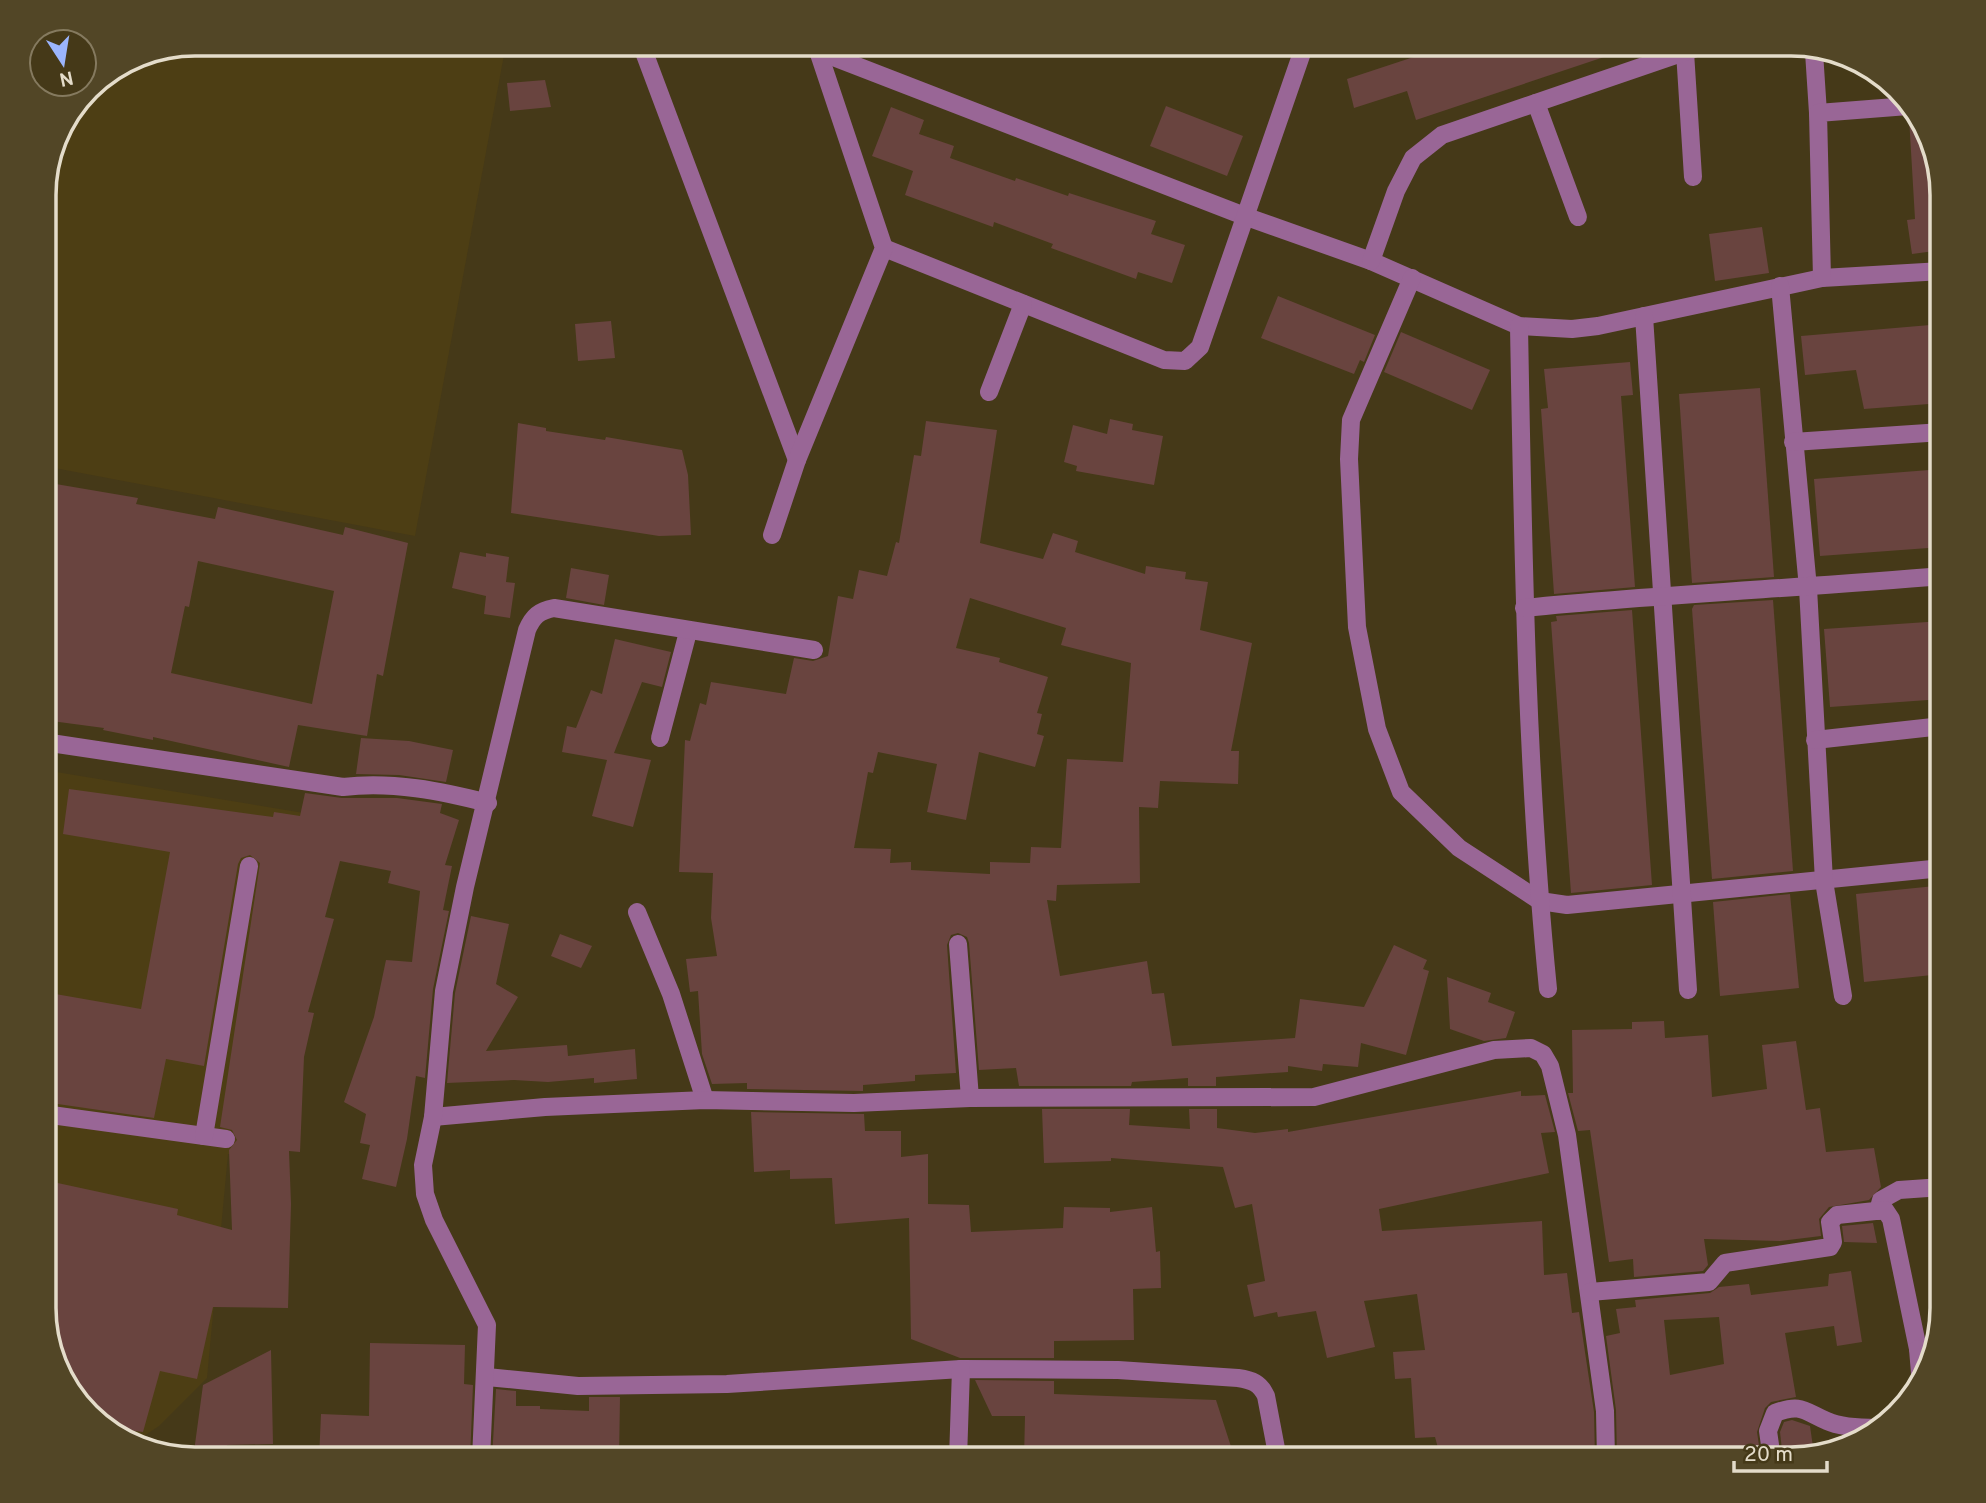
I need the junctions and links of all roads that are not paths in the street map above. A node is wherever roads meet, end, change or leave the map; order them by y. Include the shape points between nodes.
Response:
1 (646, 56) edge
2 (820, 56) edge
3 (842, 56) edge
4 (1301, 56) edge
5 (1673, 56) edge
6 (1685, 56) edge
7 (1814, 58) edge
8 (1536, 103) junction
9 (1898, 107) edge
10 (1818, 113) junction
11 (1693, 177) dead end
12 (1247, 217) junction
13 (1578, 217) dead end
14 (884, 248) junction
15 (1371, 261) junction
16 (1930, 272) edge
17 (1412, 278) junction
18 (1822, 278) junction
19 (1780, 286) junction
20 (1023, 303) junction
21 (1644, 316) junction
22 (1519, 327) junction
23 (989, 392) dead end
24 (1930, 433) edge
25 (1793, 442) junction
26 (797, 460) junction
27 (772, 535) dead end
28 (1930, 577) edge
29 (1808, 588) junction
30 (1663, 594) junction
31 (1524, 608) junction
32 (688, 632) junction
33 (814, 650) dead end
34 (1930, 727) edge
35 (660, 738) dead end
36 (1815, 740) junction
37 (56, 744) edge
38 (488, 803) junction
39 (249, 866) dead end
40 (1930, 869) edge
41 (1824, 881) junction
42 (1681, 896) junction
43 (1539, 901) junction
44 (637, 912) dead end
45 (958, 944) dead end
46 (1548, 989) dead end
47 (1688, 990) dead end
48 (1843, 996) dead end
49 (970, 1098) junction
50 (705, 1100) junction
51 (56, 1116) edge
52 (433, 1117) junction
53 (204, 1136) junction
54 (226, 1139) dead end
55 (1930, 1189) edge
56 (1878, 1211) junction
57 (1590, 1292) junction
58 (1923, 1349) edge
59 (961, 1369) junction
60 (487, 1377) junction
61 (1864, 1426) edge
62 (482, 1447) edge
63 (958, 1447) edge
64 (1276, 1447) edge
65 (1606, 1447) edge
66 (1770, 1447) edge

1 - 26 street
2 - 14 street
3 - 12 street
4 - 12 street
5 - 8 street
6 - 11 street
7 - 10 street
8 - 13 street
8 - 15 street via 1442,135 1413,158
9 - 10 street
10 - 18 street
12 - 15 street
12 - 20 street via 1200,348 1185,361 1164,360
14 - 20 street
14 - 26 street
15 - 17 street
16 - 18 street
17 - 22 street
17 - 43 street via 1351,421 1357,626 1377,729 1405,797 1459,848
18 - 19 street
19 - 21 street
19 - 25 street
20 - 23 street
21 - 22 street via 1572,329
21 - 30 street
22 - 31 street
24 - 25 street
25 - 29 street
26 - 27 street
28 - 29 street
29 - 30 street
29 - 36 street
30 - 31 street
30 - 42 street
31 - 43 street
32 - 33 street
32 - 35 street
32 - 38 street via 572,610 541,610 527,630
34 - 36 street
36 - 41 street
37 - 38 street via 343,787 366,784 451,793
38 - 52 street via 444,991
39 - 53 street
40 - 41 street
41 - 42 street
41 - 48 street
42 - 43 street via 1567,905
42 - 47 street
43 - 46 street
44 - 50 street via 671,995
45 - 49 street
49 - 50 street via 854,1103
49 - 57 street via 1314,1097 1494,1050 1531,1048 1543,1054 1550,1066
50 - 52 street
51 - 53 street
52 - 60 street via 424,1165 425,1194 487,1325
53 - 54 street
55 - 56 street via 1889,1194
56 - 57 street via 1832,1218 1833,1242 1825,1249 1725,1264 1709,1282
56 - 58 street via 1889,1212
57 - 65 street
59 - 60 street via 727,1384 605,1386
59 - 63 street
59 - 64 street via 1118,1370 1252,1380 1266,1396
60 - 62 street
61 - 66 street via 1829,1422 1793,1406 1775,1413 1768,1431

